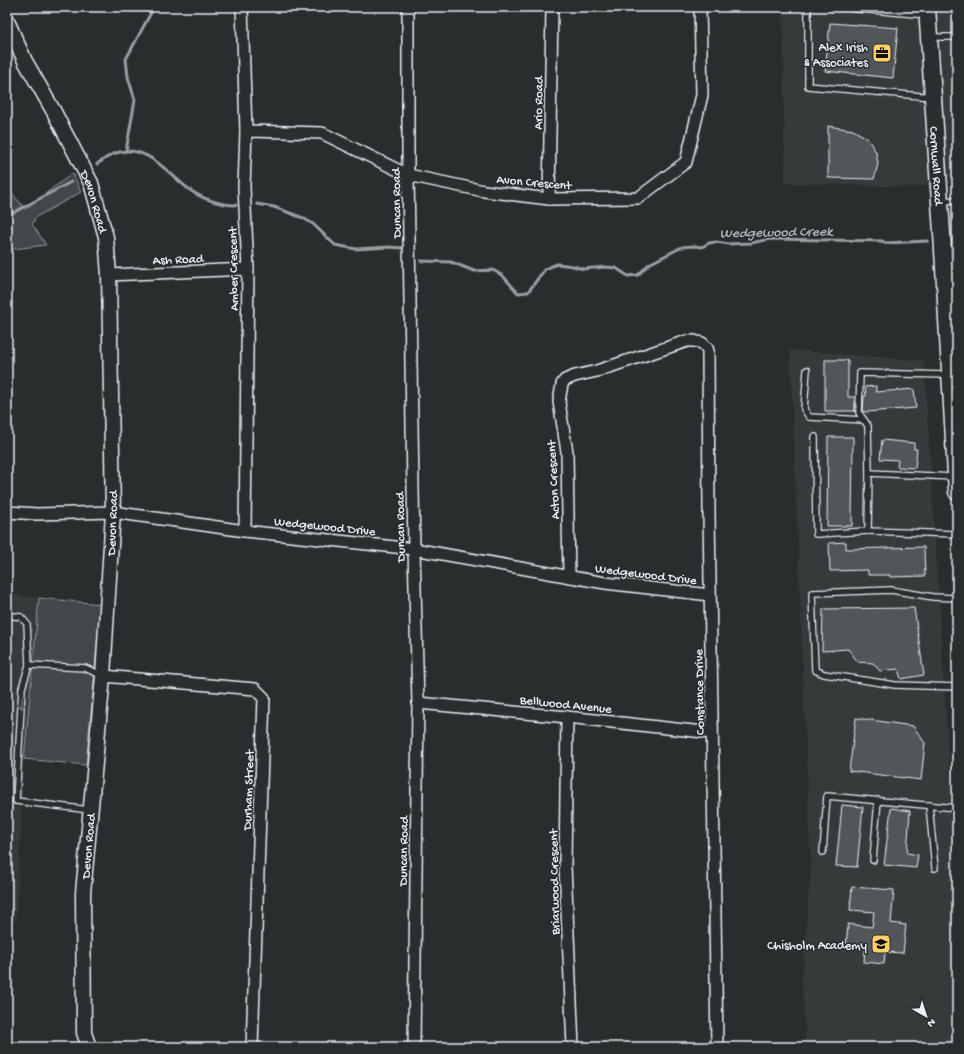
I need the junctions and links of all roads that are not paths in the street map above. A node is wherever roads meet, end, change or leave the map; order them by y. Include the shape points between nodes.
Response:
1 (242, 7) edge
2 (408, 7) edge
3 (552, 7) edge
4 (700, 7) edge
5 (808, 7) edge
6 (836, 7) edge
7 (927, 11) edge
8 (7, 21) edge
9 (929, 37) junction
10 (957, 37) edge
11 (933, 97) junction
12 (246, 130) junction
13 (408, 175) junction
14 (550, 199) junction
15 (957, 200) edge
16 (940, 201) junction
17 (248, 269) junction
18 (109, 274) junction
19 (951, 282) edge
20 (698, 341) joint
21 (807, 370) dead end
22 (950, 375) junction
23 (863, 420) junction
24 (955, 422) edge
25 (815, 437) dead end
26 (869, 473) junction
27 (957, 485) edge
28 (7, 512) edge
29 (113, 512) junction
30 (245, 531) junction
31 (868, 531) junction
32 (957, 534) edge
33 (414, 549) junction
34 (569, 577) junction
35 (710, 595) junction
36 (957, 598) edge
37 (7, 615) edge
38 (29, 665) junction
39 (104, 676) junction
40 (957, 687) edge
41 (418, 703) junction
42 (567, 717) junction
43 (712, 734) junction
44 (878, 800) junction
45 (929, 805) junction
46 (957, 808) edge
47 (90, 810) junction
48 (823, 852) dead end
49 (873, 860) dead end
50 (935, 868) dead end
51 (89, 1047) edge
52 (252, 1047) edge
53 (414, 1047) edge
54 (573, 1047) edge
55 (717, 1047) edge

1 - 12 street, Amber Crescent
2 - 13 street, Duncan Road
3 - 14 street, Ario Road
4 - 14 street, Avon Crescent via 702,95 686,162 638,198
5 - 11 lane via 808,86
6 - 7 lane
7 - 9 main road, Cornwall Road
8 - 18 street, Devon Road via 25,61 91,183 106,237
9 - 10 lane
9 - 11 main road, Cornwall Road
11 - 16 main road, Cornwall Road
12 - 13 street, Avon Crescent via 322,133
12 - 17 street, Amber Crescent via 244,187
13 - 14 street, Avon Crescent via 484,191
13 - 33 street, Duncan Road
15 - 16 lane
16 - 19 main road, Cornwall Road
17 - 18 street, Ash Road
17 - 30 street, Amber Crescent
18 - 29 street, Devon Road
19 - 22 main road, Cornwall Road
20 - 34 street, Acton Crescent via 682,343 598,371 575,376 562,384 559,402 567,452
20 - 35 street, Constance Drive via 708,351
21 - 23 lane via 804,409 809,417
22 - 23 lane via 860,373 859,413
22 - 24 main road, Cornwall Road
23 - 26 lane via 868,426
24 - 27 main road, Cornwall Road
25 - 31 lane via 816,534
26 - 27 lane
26 - 31 lane
28 - 29 street, Wedgewood Drive
29 - 30 street, Wedgewood Drive
29 - 39 street, Devon Road
30 - 33 street, Wedgewood Drive
31 - 32 lane
33 - 34 street, Wedgewood Drive
33 - 41 street, Duncan Road
34 - 35 street, Wedgewood Drive
35 - 43 street, Constance Drive
36 - 40 lane via 891,590 812,593 815,670 824,674 895,685
37 - 38 lane via 21,617 27,624
38 - 39 lane via 85,668
38 -> 47 lane via 22,688 16,801
39 - 47 street, Devon Road
39 - 52 street, Durham Street via 255,689 264,698
41 - 42 street, Bellwood Avenue
41 - 53 street, Duncan Road
42 - 43 street, Bellwood Avenue
42 - 54 street, Briarwood Crescent via 565,866
43 - 55 street, Constance Drive
44 - 45 lane
44 - 48 lane via 827,796
44 - 49 lane
45 - 46 lane
45 - 50 lane
47 - 51 street, Devon Road via 82,893 84,1033

